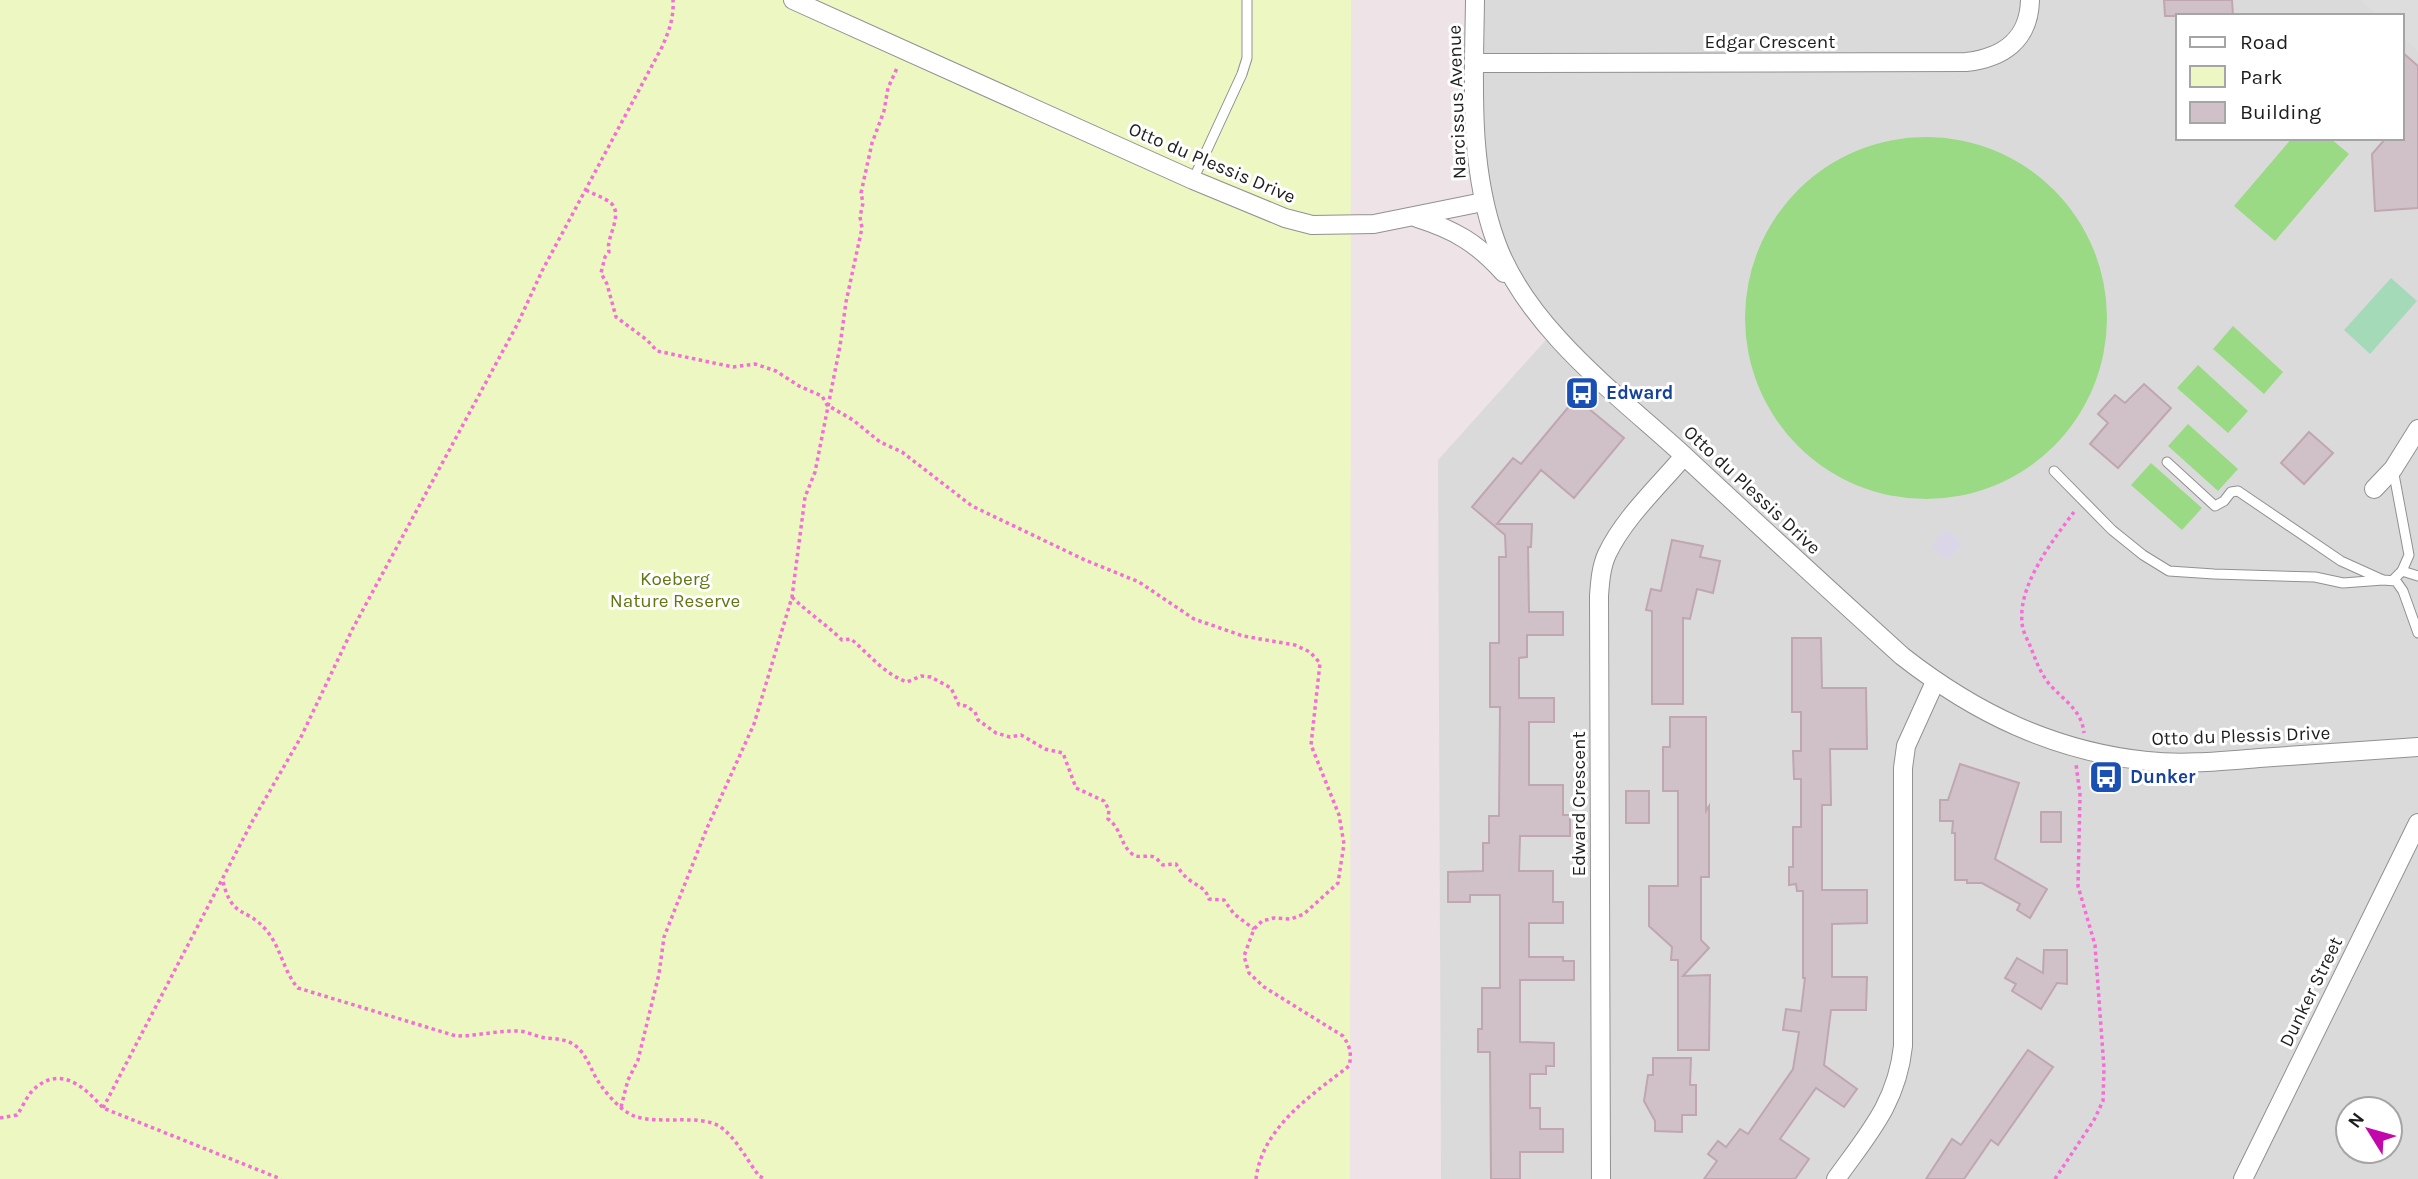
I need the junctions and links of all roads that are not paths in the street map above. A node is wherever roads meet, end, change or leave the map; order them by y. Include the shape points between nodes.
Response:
1 (793, 0) edge
2 (1247, 0) edge
3 (1475, 0) edge
4 (2030, 0) edge
5 (1474, 63) junction
6 (1193, 180) junction
7 (1483, 202) junction
8 (1416, 218) junction
9 (1516, 286) junction
10 (2418, 429) edge
11 (2412, 449) edge
12 (1684, 456) junction
13 (2166, 462) dead end
14 (2393, 469) junction
15 (2054, 471) dead end
16 (2374, 489) dead end
17 (2402, 571) junction
18 (2418, 576) edge
19 (2388, 580) junction
20 (2418, 633) edge
21 (1935, 682) junction
22 (2418, 747) edge
23 (2418, 823) edge
24 (1601, 1179) edge
25 (1836, 1179) edge
26 (2243, 1179) edge

1 - 6 street, Otto du Plessis Drive
2 - 6 lane via 1247,58
3 - 5 street, Narcissus Avenue
4 - 5 street, Edgar Crescent via 2026,25 2016,41 2001,54 1984,60
5 - 7 street, Narcissus Avenue via 1476,149
6 - 8 street, Otto du Plessis Drive via 1312,225
7 - 8 street, Otto du Plessis Drive
7 - 9 street, Otto du Plessis Drive
8 - 9 street via 1461,235
9 - 12 street, Otto du Plessis Drive via 1566,345
10 - 11 street
11 - 14 street
12 - 21 street, Otto du Plessis Drive
12 - 24 street, Edward Crescent via 1618,535 1601,576
13 - 19 lane via 2216,506 2238,491 2341,561
14 - 16 street
14 - 17 lane via 2409,555
15 - 19 lane via 2112,530 2169,571 2315,577 2343,583
17 - 18 lane
17 - 19 lane
19 - 20 lane via 2399,584
21 - 22 street, Otto du Plessis Drive via 1996,718 2035,734 2108,755 2149,761
21 - 25 street via 1906,746 1903,768 1900,1068 1885,1109
23 - 26 street, Dunker Street

